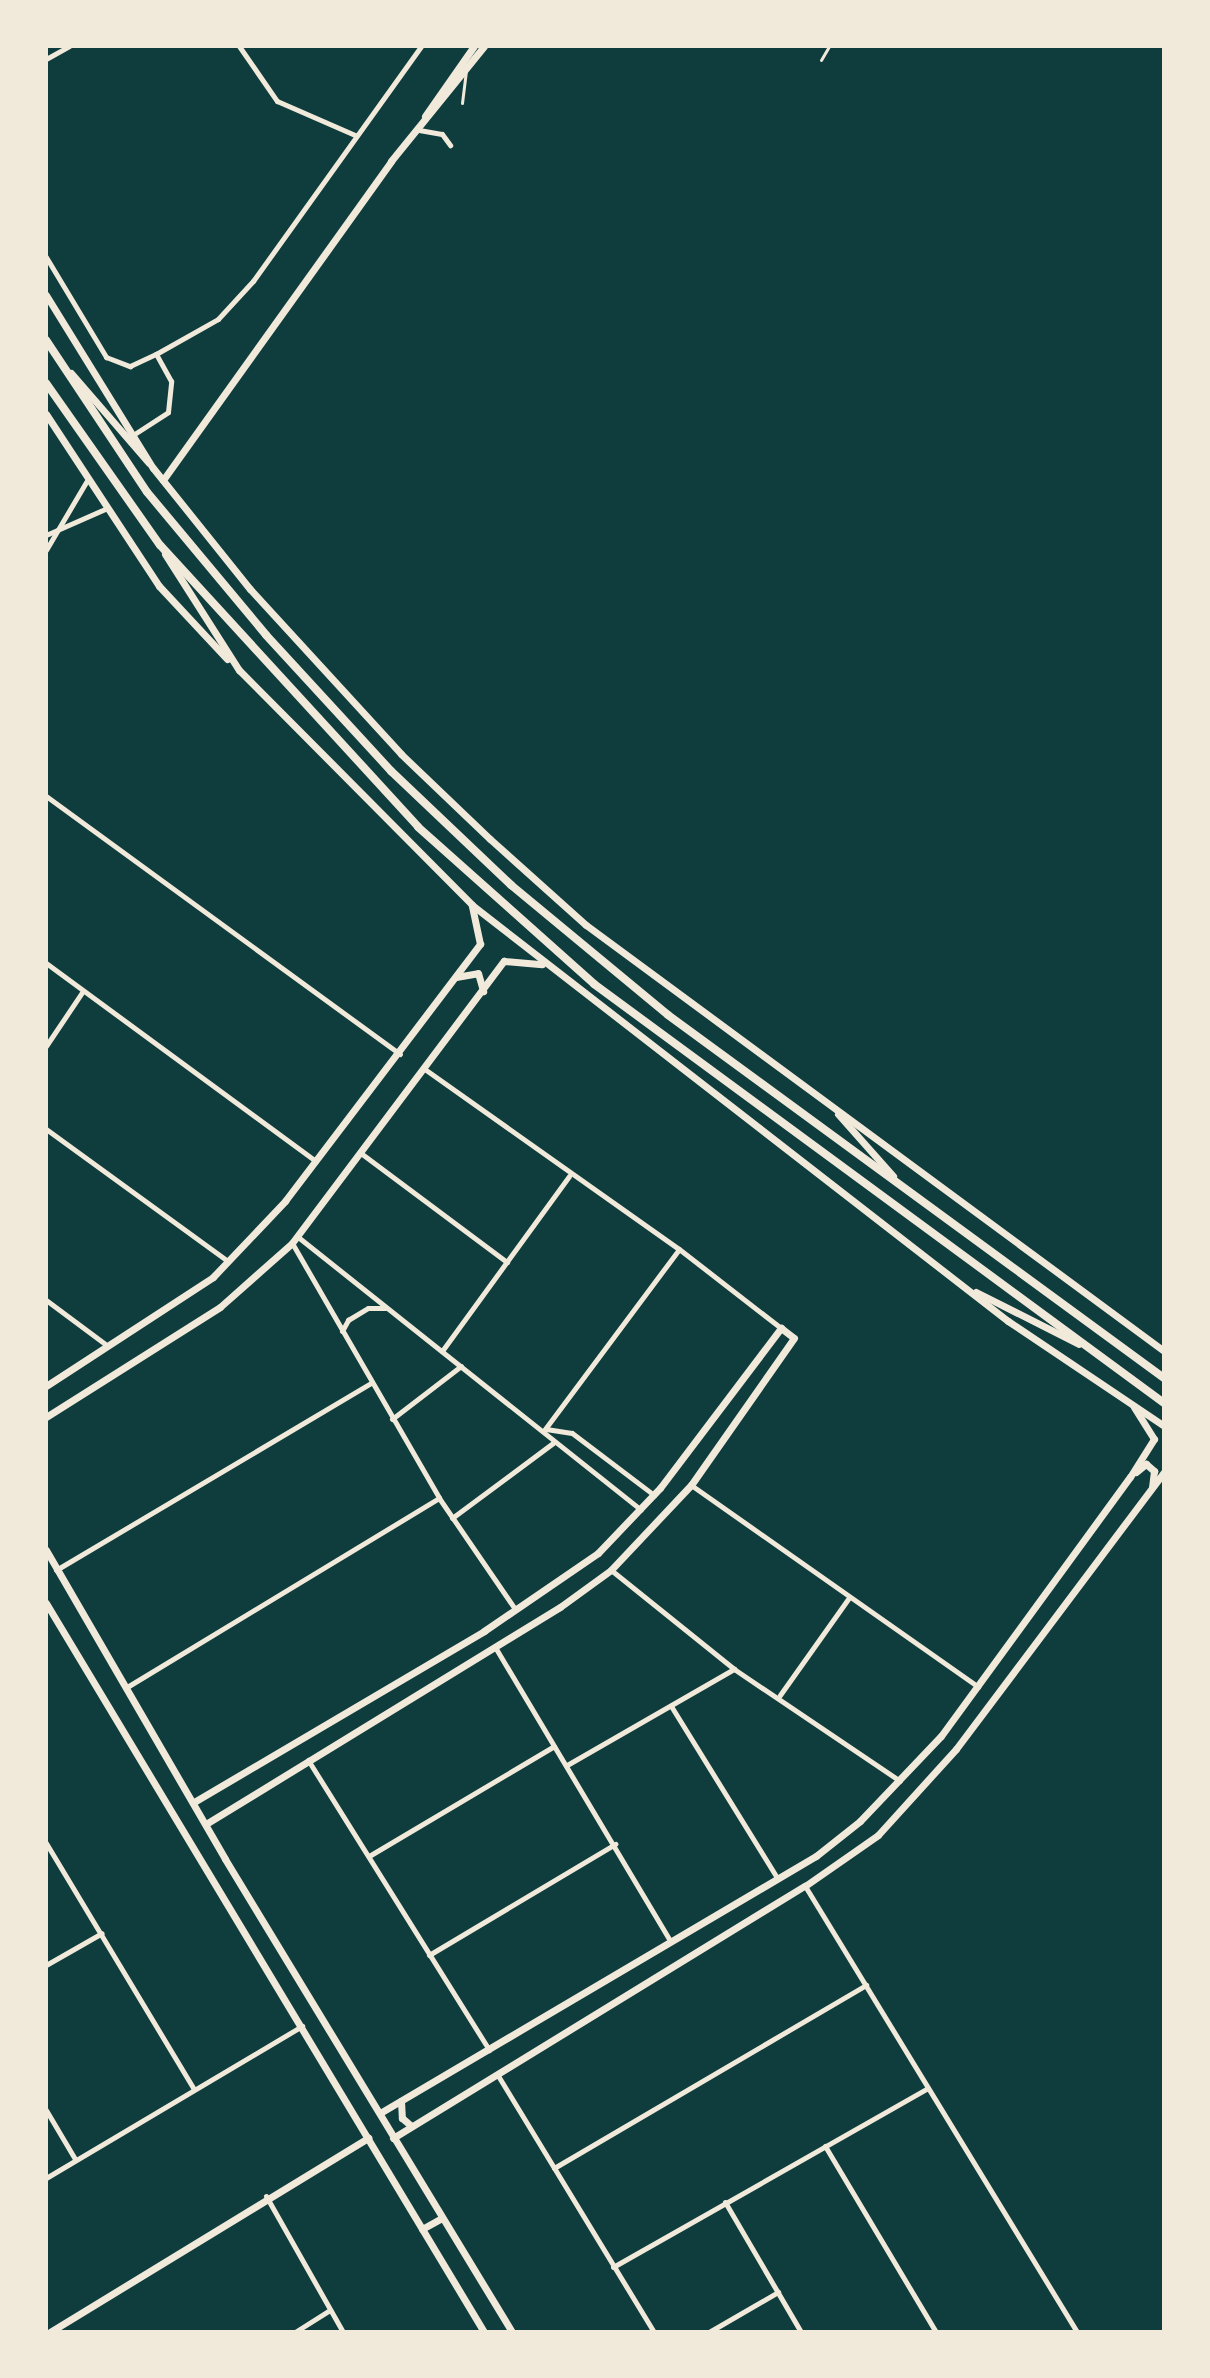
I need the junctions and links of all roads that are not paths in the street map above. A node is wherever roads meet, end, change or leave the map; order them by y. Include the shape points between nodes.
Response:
1 (69, 46) edge
2 (239, 46) edge
3 (421, 46) edge
4 (474, 46) edge
5 (484, 46) edge
6 (829, 46) edge
7 (467, 55) junction
8 (46, 59) edge
9 (821, 60) dead end
10 (466, 69) junction
11 (462, 103) dead end
12 (418, 130) junction
13 (355, 135) junction
14 (450, 145) dead end
15 (46, 257) edge
16 (46, 295) edge
17 (47, 342) edge
18 (156, 354) junction
19 (46, 383) edge
20 (47, 418) edge
21 (136, 433) junction
22 (153, 468) junction
23 (163, 480) junction
24 (86, 482) junction
25 (105, 509) junction
26 (64, 524) junction
27 (46, 535) edge
28 (160, 545) junction
29 (46, 550) edge
30 (239, 670) junction
31 (46, 796) edge
32 (472, 905) junction
33 (46, 963) edge
34 (542, 964) junction
35 (455, 977) junction
36 (84, 990) junction
37 (483, 991) junction
38 (46, 1046) edge
39 (400, 1054) junction
40 (426, 1070) junction
41 (833, 1108) junction
42 (46, 1129) edge
43 (362, 1154) junction
44 (317, 1162) junction
45 (569, 1176) junction
46 (905, 1190) junction
47 (295, 1240) junction
48 (679, 1249) junction
49 (228, 1261) junction
50 (507, 1262) junction
51 (963, 1287) junction
52 (46, 1300) edge
53 (387, 1308) junction
54 (781, 1328) junction
55 (342, 1331) junction
56 (109, 1346) junction
57 (1084, 1346) junction
58 (442, 1351) junction
59 (1164, 1351) edge
60 (461, 1366) junction
61 (1164, 1378) edge
62 (371, 1383) junction
63 (46, 1386) edge
64 (1164, 1403) edge
65 (1133, 1405) junction
66 (46, 1417) edge
67 (392, 1419) junction
68 (1164, 1426) edge
69 (545, 1429) junction
70 (553, 1443) junction
71 (1164, 1472) edge
72 (1130, 1477) junction
73 (691, 1485) junction
74 (1152, 1489) junction
75 (654, 1495) junction
76 (439, 1498) junction
77 (648, 1502) junction
78 (642, 1511) junction
79 (659, 1517) junction
80 (452, 1518) junction
81 (46, 1550) edge
82 (56, 1570) junction
83 (611, 1570) junction
84 (848, 1599) junction
85 (46, 1603) edge
86 (516, 1610) junction
87 (495, 1647) junction
88 (734, 1669) junction
89 (127, 1687) junction
90 (978, 1687) junction
91 (780, 1695) junction
92 (671, 1706) junction
93 (554, 1746) junction
94 (308, 1760) junction
95 (567, 1765) junction
96 (901, 1782) junction
97 (194, 1802) junction
98 (207, 1823) junction
99 (46, 1843) edge
100 (615, 1844) junction
101 (369, 1856) junction
102 (778, 1879) junction
103 (805, 1886) junction
104 (253, 1905) junction
105 (237, 1914) junction
106 (102, 1933) junction
107 (670, 1941) junction
108 (429, 1955) junction
109 (46, 1965) edge
110 (866, 1985) junction
111 (302, 2026) junction
112 (489, 2050) junction
113 (497, 2073) junction
114 (928, 2088) junction
115 (194, 2089) junction
116 (401, 2101) junction
117 (46, 2110) edge
118 (380, 2113) junction
119 (410, 2125) junction
120 (368, 2138) junction
121 (393, 2138) junction
122 (825, 2146) junction
123 (75, 2159) junction
124 (554, 2168) junction
125 (46, 2178) edge
126 (266, 2196) junction
127 (725, 2202) junction
128 (442, 2218) junction
129 (422, 2229) junction
130 (613, 2267) junction
131 (778, 2292) junction
132 (330, 2310) junction
133 (50, 2332) edge
134 (295, 2332) edge
135 (343, 2332) edge
136 (484, 2332) edge
137 (512, 2332) edge
138 (654, 2332) edge
139 (709, 2332) edge
140 (801, 2332) edge
141 (936, 2332) edge
142 (1077, 2332) edge

1 - 8 street
2 - 13 street via 277,101
3 - 13 street
4 - 7 street
5 - 10 street
6 - 9 lane
7 - 10 lane
7 - 12 street via 431,102
10 - 11 lane
10 - 12 street
12 - 14 street via 434,130
12 - 23 street
13 - 18 street via 253,281 218,319
15 - 18 street via 106,357 130,366
16 - 21 street
17 - 22 street
17 - 46 main road via 147,492 266,635 391,771 588,951
18 - 21 street via 171,381 168,412
19 - 28 main road
20 - 24 street
21 - 22 street
22 - 23 street
23 - 41 street via 260,600 401,754 490,839 586,925
24 - 25 street
24 - 26 street
25 - 26 street
25 - 30 street via 159,586
26 - 27 street
26 - 29 street
28 - 30 street
28 - 57 main road via 418,827 528,927 619,1002
30 - 32 street
31 - 39 street
32 - 34 street
32 - 35 street via 480,944
33 - 36 street
34 - 37 street via 504,961
34 - 51 street
35 - 37 street via 478,973
35 - 39 street
36 - 38 street
36 - 44 street
37 - 40 street
39 - 44 street
40 - 43 street
40 - 45 street
41 - 46 street
41 - 59 street
42 - 49 street
43 - 47 street
43 - 50 street
44 - 49 street
45 - 48 street
45 - 50 street
46 - 61 main road
47 - 53 street
47 - 55 street
47 - 66 street via 220,1307
48 - 54 street
48 - 69 street
49 - 56 street via 213,1277
50 - 58 street
51 - 57 street
51 - 65 street
52 - 56 street
53 - 55 street via 368,1308 348,1320
53 - 58 street
54 - 73 street via 794,1338
54 - 75 street
55 - 62 street
56 - 63 street
57 - 64 main road
58 - 60 street
60 - 67 street
60 - 69 street
62 - 67 street
62 - 82 street
65 - 68 street
65 - 72 street via 1154,1439
67 - 76 street
69 - 70 street
69 - 75 street via 572,1433
70 - 78 street
70 - 80 street
71 - 74 street
72 - 74 street via 1146,1464 1154,1471
72 - 90 street
73 - 79 street
73 - 84 street
74 - 103 street via 956,1749 878,1835
75 - 77 street
76 - 80 street
76 - 89 street
77 - 78 street
77 - 79 street
78 - 86 street via 598,1553
79 - 83 street
80 - 86 street
81 - 82 street
82 - 89 street
83 - 87 street
83 - 88 street
84 - 90 street
84 - 91 street
85 - 105 street
86 - 97 street
87 - 93 street
87 - 94 street
88 - 91 street
88 - 92 street
89 - 97 street
90 - 96 street
91 - 96 street
92 - 95 street
92 - 102 street
93 - 95 street
93 - 101 street
94 - 98 street
94 - 101 street
95 - 100 street
96 - 102 street via 816,1856
97 - 98 street
98 - 104 street
99 - 106 street
100 - 107 street
100 - 108 street
101 - 108 street
102 - 107 street
103 - 110 street
103 - 113 street
104 - 105 street
104 - 118 street
105 - 111 street
106 - 109 street
106 - 115 street
107 - 112 street
108 - 112 street
110 - 114 street
110 - 124 street
111 - 115 street
111 - 120 street
112 - 116 street
113 - 119 street
113 - 124 street
114 - 122 street
114 - 142 street
115 - 123 street
116 - 118 street
116 - 119 street via 402,2118
117 - 123 street
118 - 121 street
119 - 121 street
120 - 126 street
120 - 129 street
121 - 128 street
122 - 127 street
122 - 141 street
123 - 125 street
124 - 130 street
126 - 132 street
126 - 133 street
127 - 130 street
127 - 131 street
128 - 129 street
128 - 137 street
129 - 136 street
130 - 138 street
131 - 139 street
131 - 140 street
132 - 134 street
132 - 135 street

